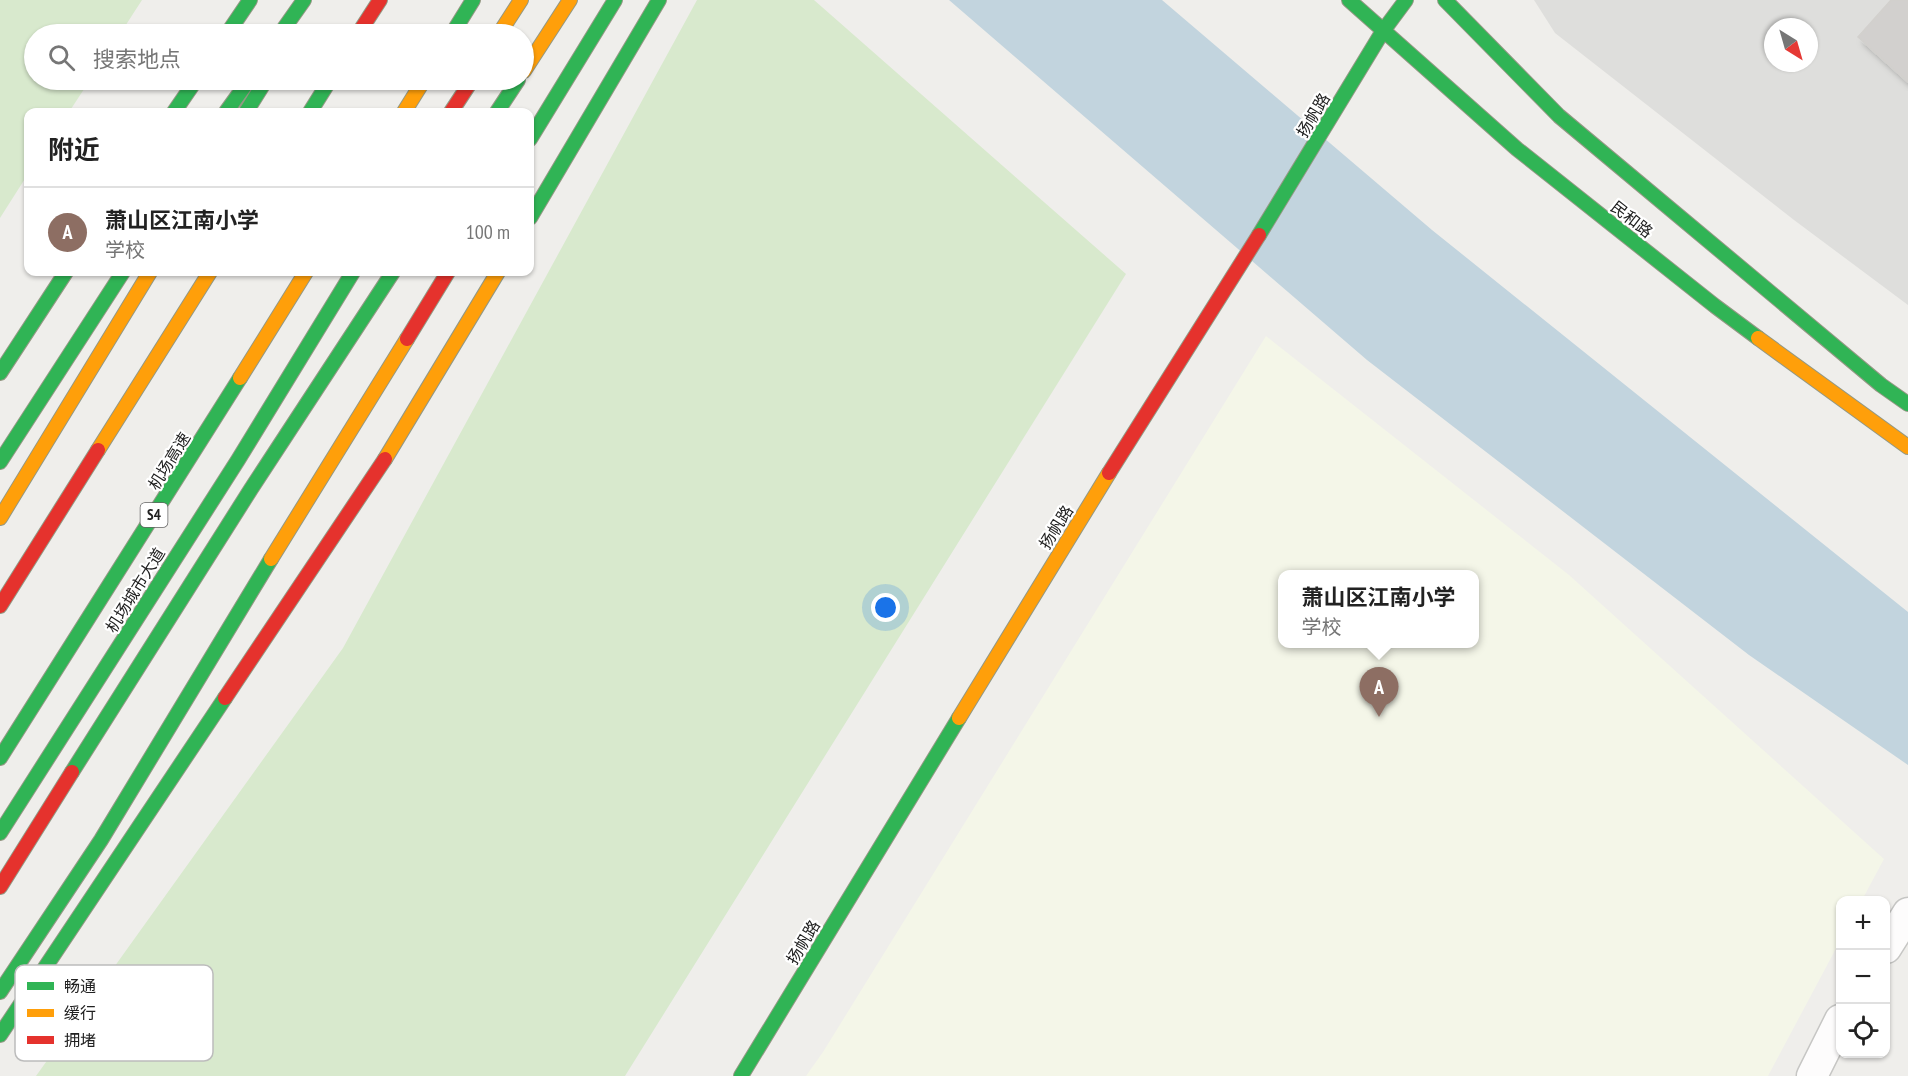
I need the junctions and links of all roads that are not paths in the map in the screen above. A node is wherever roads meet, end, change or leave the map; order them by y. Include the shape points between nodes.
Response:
1 (250, 0) edge
2 (304, 0) edge
3 (314, 0) edge
4 (380, 0) edge
5 (473, 0) edge
6 (520, 0) edge
7 (570, 0) edge
8 (615, 0) edge
9 (658, 0) edge
10 (1349, 0) edge
11 (1406, 0) edge
12 (1445, 0) edge
13 (234, 24) edge
14 (287, 24) edge
15 (300, 24) edge
16 (364, 24) edge
17 (458, 24) edge
18 (505, 24) edge
19 (1383, 31) junction
20 (534, 56) edge
21 (189, 90) edge
22 (242, 90) edge
23 (260, 90) edge
24 (324, 90) edge
25 (418, 90) edge
26 (465, 90) edge
27 (511, 90) edge
28 (177, 108) edge
29 (229, 108) edge
30 (248, 108) edge
31 (312, 108) edge
32 (406, 108) edge
33 (454, 108) edge
34 (499, 108) edge
35 (534, 132) edge
36 (534, 211) edge
37 (63, 276) edge
38 (120, 276) edge
39 (148, 276) edge
40 (207, 276) edge
41 (304, 276) edge
42 (351, 276) edge
43 (390, 276) edge
44 (446, 276) edge
45 (496, 276) edge
46 (0, 373) edge
47 (1908, 404) edge
48 (1908, 447) edge
49 (0, 462) edge
50 (0, 518) edge
51 (0, 606) edge
52 (0, 758) edge
53 (0, 833) edge
54 (0, 887) edge
55 (1908, 913) edge
56 (1890, 942) edge
57 (18, 965) edge
58 (47, 965) edge
59 (15, 969) edge
60 (0, 992) edge
61 (15, 1013) edge
62 (1836, 1028) edge
63 (0, 1035) edge
64 (741, 1076) edge
65 (1812, 1076) edge

1 - 13 main road
2 - 14 main road
3 - 15 main road
4 - 16 main road
5 - 17 main road
6 - 18 main road
7 - 20 main road
8 - 35 main road
9 - 36 main road
10 - 19 main road, 民和路
11 - 19 main road, 扬帆路
12 - 47 main road, 民和路 via 1559,116
19 - 48 main road, 民和路 via 1517,149 1715,306
19 - 64 main road, 扬帆路
21 - 28 main road
22 - 29 main road
23 - 30 main road
24 - 31 main road
25 - 32 main road
26 - 33 main road
27 - 34 main road
37 - 46 main road
38 - 49 main road
39 - 50 main road
40 - 51 main road
41 - 52 main road, 机场高速 / S4
42 - 53 main road, 机场城市大道
43 - 54 main road
44 - 57 main road via 101,840
45 - 58 main road via 401,435
55 - 56 street
59 - 60 main road
61 - 63 main road
62 - 65 street

